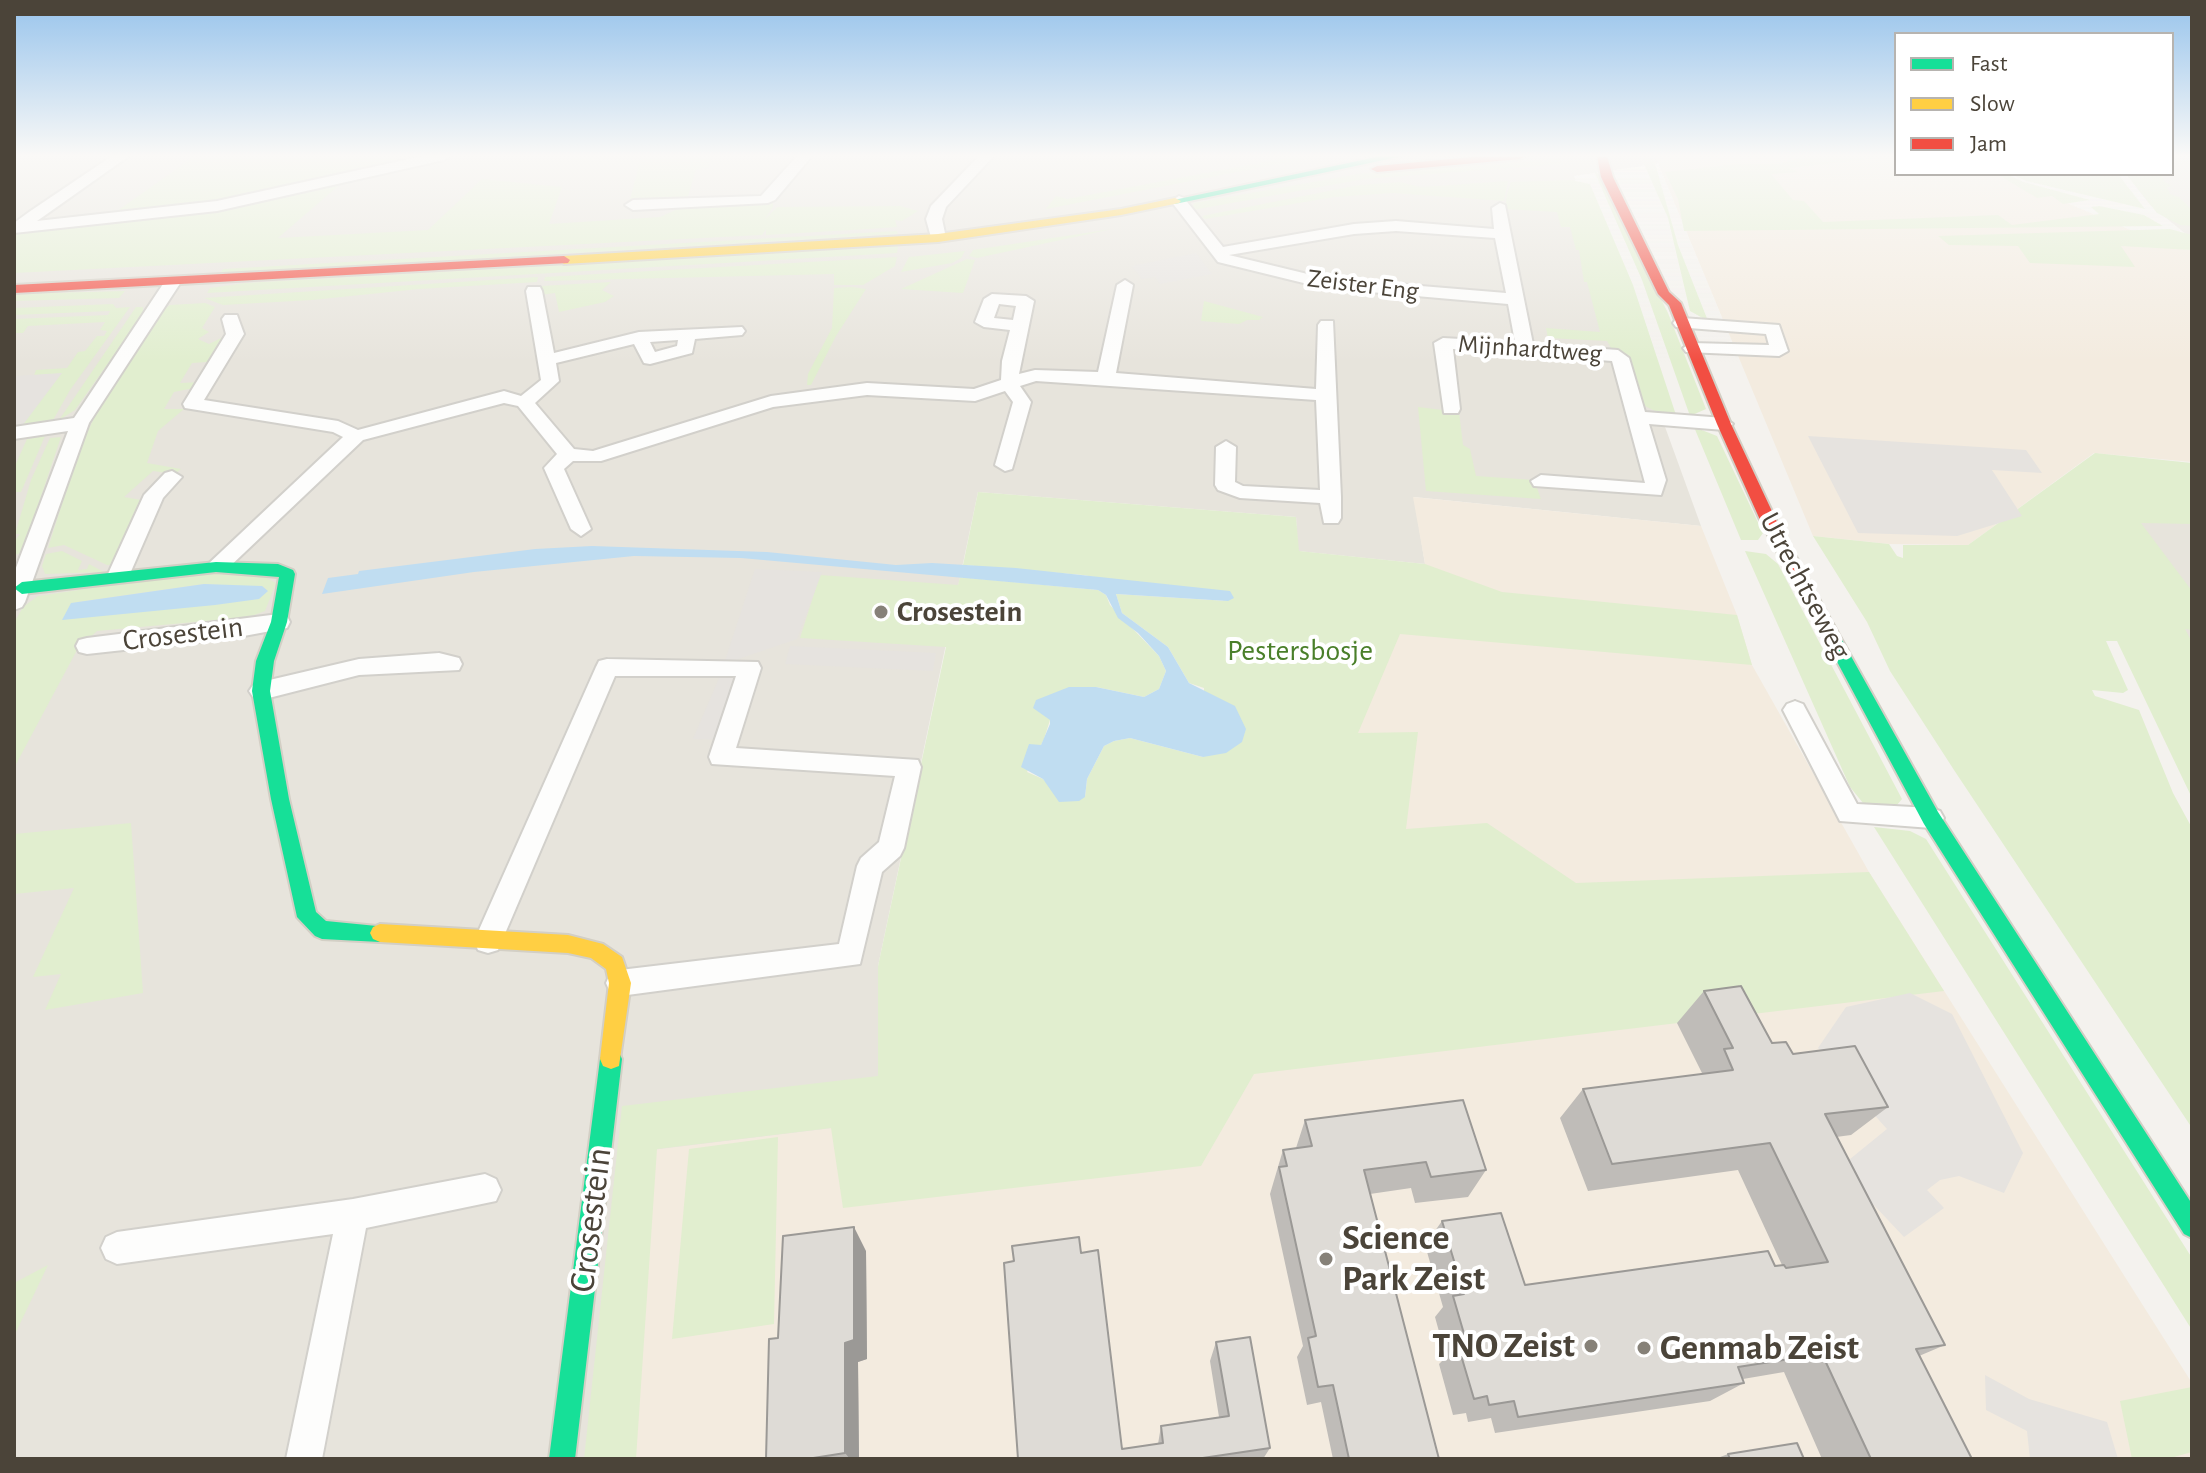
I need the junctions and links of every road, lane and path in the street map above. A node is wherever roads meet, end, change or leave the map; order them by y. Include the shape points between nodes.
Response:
1 (47, 225) edge
2 (935, 225) edge
3 (1038, 225) edge
4 (1197, 225) edge
5 (1501, 225) edge
6 (1630, 225) edge
7 (18, 228) edge
8 (1502, 234) junction
9 (938, 238) junction
10 (1663, 249) dead end
11 (1221, 255) junction
12 (173, 282) junction
13 (1032, 283) dead end
14 (1125, 285) dead end
15 (14, 289) edge
16 (534, 291) dead end
17 (1513, 299) junction
18 (1026, 301) junction
19 (1675, 303) junction
20 (231, 319) dead end
21 (1682, 323) junction
22 (1327, 325) dead end
23 (1018, 326) junction
24 (736, 331) dead end
25 (1525, 347) junction
26 (1692, 348) junction
27 (546, 360) junction
28 (1106, 378) junction
29 (1010, 384) junction
30 (1325, 395) junction
31 (525, 402) junction
32 (1451, 409) dead end
33 (1638, 417) junction
34 (80, 423) junction
35 (1724, 424) junction
36 (19, 432) edge
37 (356, 436) junction
38 (1226, 447) dead end
39 (14, 453) edge
40 (568, 454) junction
41 (1005, 465) dead end
42 (172, 477) dead end
43 (1541, 481) dead end
44 (581, 529) dead end
45 (216, 567) junction
46 (118, 576) junction
47 (18, 595) edge
48 (279, 622) junction
49 (87, 646) dead end
50 (451, 664) dead end
51 (261, 691) junction
52 (1795, 710) dead end
53 (1931, 818) junction
54 (488, 941) junction
55 (620, 983) junction
56 (485, 1190) dead end
57 (353, 1215) junction
58 (2192, 1226) edge
59 (117, 1248) dead end
60 (304, 1459) edge
61 (560, 1459) edge

1 - 7 street
2 - 9 street
3 - 9 street
4 - 11 street
5 - 8 street
6 - 19 street, Utrechtseweg via 1664,294
8 - 11 street, Zeister Eng via 1396,226 1354,229
8 - 17 street
9 - 12 street
10 - 19 street, Utrechtseweg via 1679,293
11 - 17 street, Zeister Eng via 1324,283
12 - 15 street
12 - 34 street
13 - 18 street
14 - 28 street
16 - 27 street
17 - 25 street
18 - 23 street
18 - 23 street via 992,299 984,322
19 - 21 street, Utrechtseweg
20 - 37 street via 235,334 192,404 338,427
21 - 26 street, Utrechtseweg
21 - 26 street via 1773,329 1779,351
22 - 30 street
23 - 29 street
24 - 27 street via 687,334 686,349 650,359 639,337
25 - 32 street, Mijnhardtweg via 1443,343
25 - 33 street, Mijnhardtweg via 1620,358
26 - 35 street, Utrechtseweg
27 - 31 street via 550,381
28 - 29 street via 1035,375
28 - 30 street
29 - 40 street via 975,395 867,389 771,402 594,457
29 - 41 street via 1022,402
30 - 38 street via 1331,508 1225,485
31 - 37 street, Crosestein via 504,397
31 - 40 street
33 - 35 street
33 - 43 street, Mijnhardtweg via 1656,480 1654,490
34 - 36 street
34 - 47 street
35 - 53 street, Utrechtseweg via 1769,522
36 - 39 street
37 - 45 street, Crosestein
40 - 44 street via 554,468
42 - 46 street via 154,495
45 - 46 street, Crosestein
45 - 48 street, Crosestein via 287,574
46 - 47 street, Crosestein
48 - 49 street, Crosestein
48 - 51 street, Crosestein
50 - 51 street via 359,667
51 - 54 street, Crosestein via 307,917 322,930
52 - 53 street via 1849,814
53 - 58 street, Utrechtseweg
54 - 55 street, Crosestein via 596,950 615,964
54 - 55 street via 607,667 750,668 721,757 909,767 891,848 870,866 850,955
55 - 61 street, Crosestein
56 - 57 street
57 - 59 street
57 - 60 street

